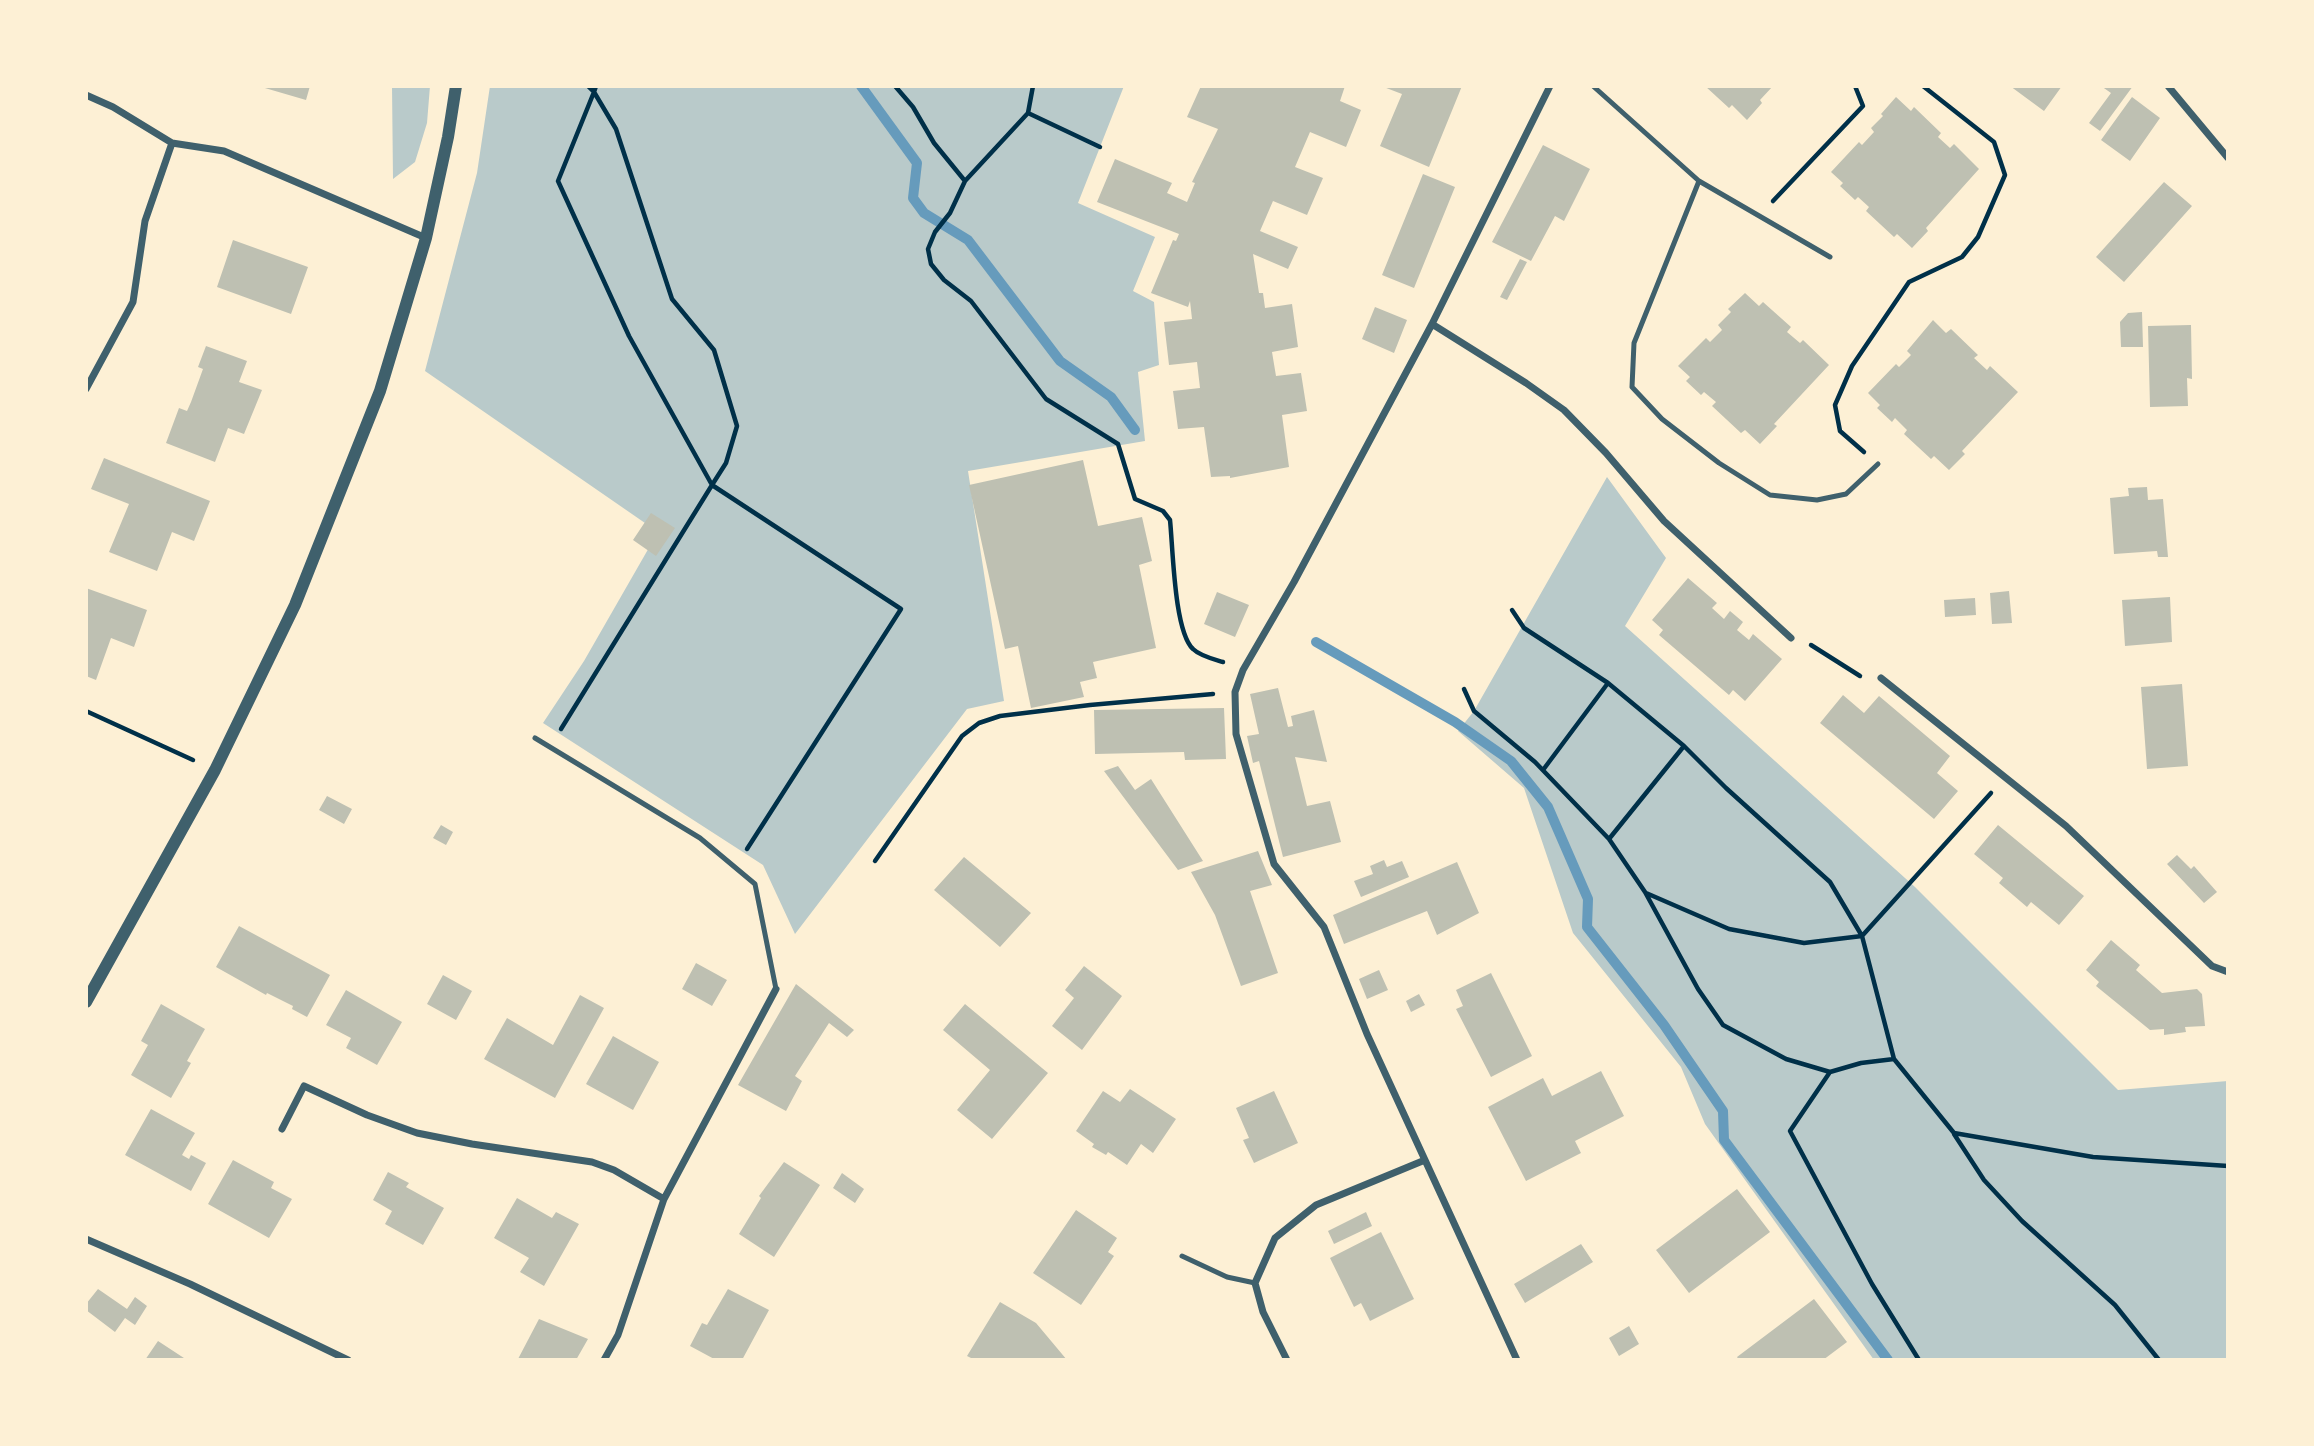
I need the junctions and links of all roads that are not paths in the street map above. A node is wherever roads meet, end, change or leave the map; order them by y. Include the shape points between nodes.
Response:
1 (456, 86) edge
2 (1550, 86) edge
3 (1593, 86) edge
4 (2168, 86) edge
5 (86, 95) edge
6 (173, 143) junction
7 (2228, 158) edge
8 (1699, 181) junction
9 (426, 238) junction
10 (1830, 257) dead end
11 (1432, 324) junction
12 (86, 389) edge
13 (1878, 464) road end
14 (1791, 638) road end
15 (1881, 678) road end
16 (535, 738) dead end
17 (2228, 972) edge
18 (776, 989) joint
19 (86, 1002) edge
20 (282, 1129) dead end
21 (1425, 1160) junction
22 (664, 1199) junction
23 (86, 1239) edge
24 (1182, 1256) dead end
25 (1255, 1283) junction
26 (348, 1360) edge
27 (604, 1360) edge
28 (1287, 1360) edge
29 (1517, 1360) edge

1 - 9 street
2 - 11 street
3 - 8 lane
4 - 7 street
5 - 6 street
6 - 9 street via 224,151
6 - 12 street via 145,221 133,302
8 - 10 lane
8 - 13 lane via 1634,343 1632,387 1662,419 1770,495 1818,500 1846,494
9 - 19 street via 375,404 295,605 215,770
11 - 14 street via 1564,410 1664,521
11 - 21 street via 1235,692 1236,734 1274,864 1324,927
15 - 17 street via 2066,826 2213,965
16 - 18 lane via 700,838 755,884
18 - 22 street
20 - 22 street via 304,1086 417,1133 592,1161
21 - 25 street via 1316,1205 1275,1238
21 - 29 street
22 - 27 street via 618,1335
23 - 26 street
24 - 25 lane via 1227,1277
25 - 28 street via 1263,1312

